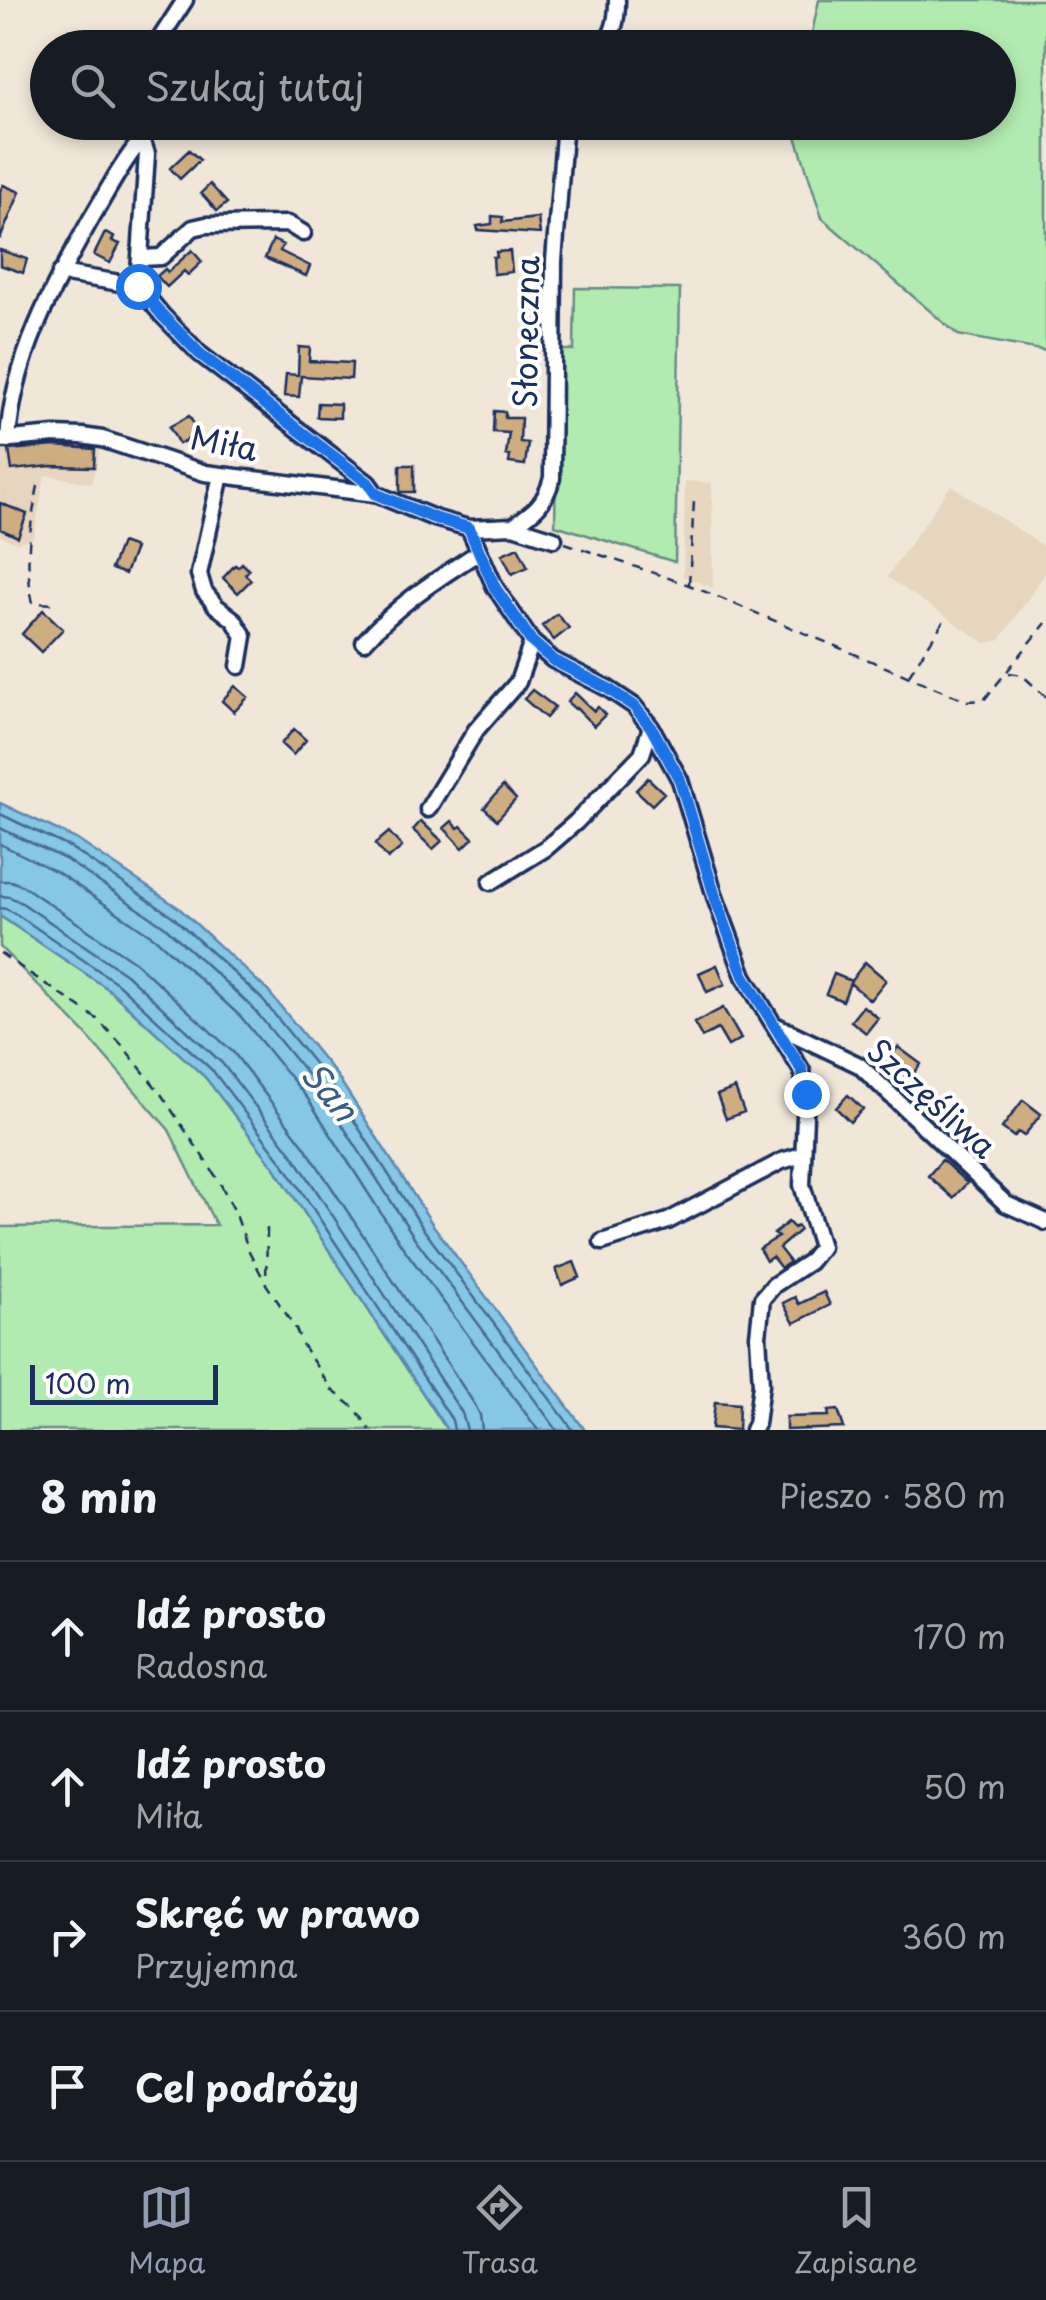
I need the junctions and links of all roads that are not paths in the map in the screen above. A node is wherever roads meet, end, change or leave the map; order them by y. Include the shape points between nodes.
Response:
1 (185, 0) edge
2 (616, 0) edge
3 (166, 30) edge
4 (613, 30) edge
5 (141, 140) edge
6 (142, 140) edge
7 (564, 140) edge
8 (303, 233) dead end
9 (140, 258) junction
10 (60, 273) junction
11 (138, 286) junction
12 (4, 440) edge
13 (222, 475) junction
14 (376, 494) junction
15 (513, 526) junction
16 (469, 528) junction
17 (554, 540) road end
18 (479, 552) junction
19 (364, 642) dead end
20 (532, 642) junction
21 (547, 655) junction
22 (239, 666) dead end
23 (521, 671) junction
24 (651, 727) junction
25 (428, 809) dead end
26 (490, 882) dead end
27 (774, 1024) junction
28 (802, 1155) junction
29 (1046, 1222) edge
30 (602, 1242) dead end
31 (753, 1430) edge

1 - 3 street
2 - 4 street
5 - 10 street
6 - 9 street
7 - 15 street, Słoneczna via 554,261 552,478 547,496
8 - 9 street via 288,224 206,225 193,228 161,257
9 - 11 street
10 - 11 street
10 - 12 street via 14,387
11 - 14 street via 200,354
12 - 13 street, Miła via 102,439
13 - 14 street, Miła
13 - 22 street via 199,574 204,592 244,636
14 - 16 street, Miła
15 - 16 street, Miła
15 - 17 street, Miła
16 - 18 street
18 - 19 street via 418,591
18 - 20 street
20 - 21 street
20 - 23 street
21 - 23 street
21 - 24 street via 634,706
23 - 25 street
24 - 26 street via 642,754 576,822
24 - 27 street via 680,780 744,976
27 - 28 street via 802,1070
27 - 29 street, Szczęśliwa via 860,1065 1006,1204
28 - 30 street via 668,1220
28 - 31 street via 802,1185 821,1247 762,1299

